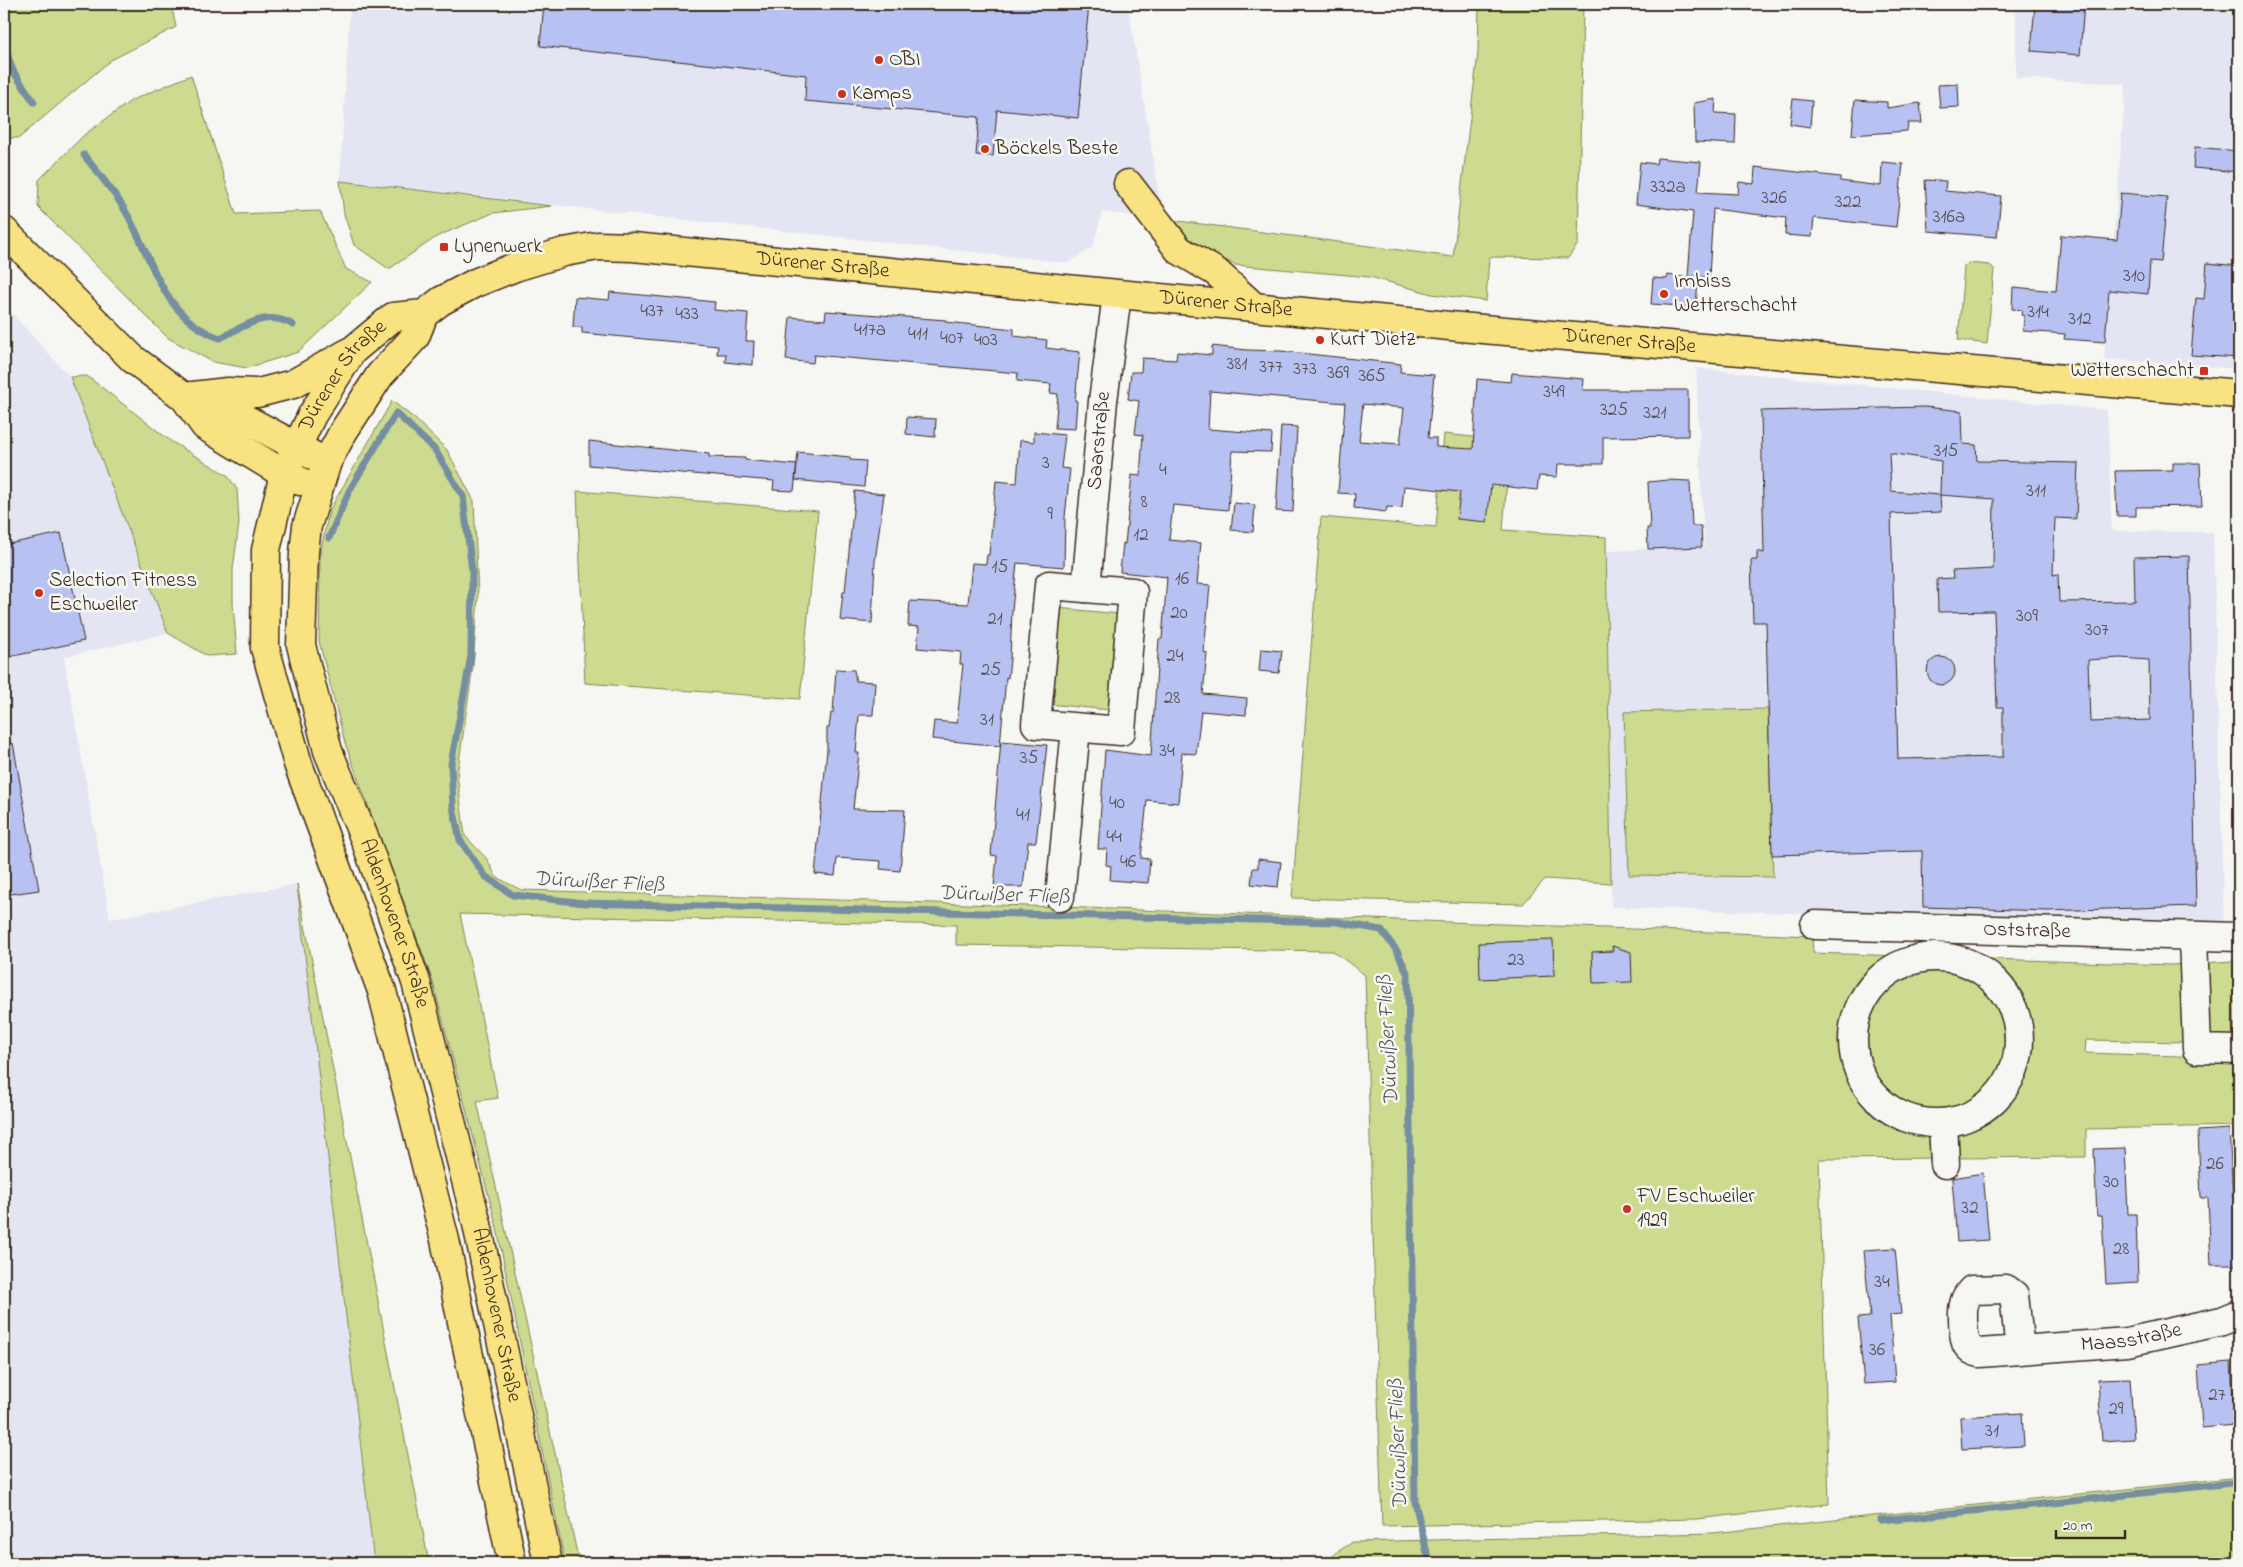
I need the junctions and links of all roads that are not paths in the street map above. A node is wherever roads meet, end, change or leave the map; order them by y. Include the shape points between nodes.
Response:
1 (1128, 184) dead end
2 (4, 231) edge
3 (1116, 295) junction
4 (1253, 306) junction
5 (424, 314) junction
6 (352, 351) junction
7 (2239, 394) edge
8 (184, 397) junction
9 (295, 448) junction
10 (327, 462) junction
11 (284, 474) junction
12 (317, 488) junction
13 (1086, 588) junction
14 (1076, 728) junction
15 (1060, 897) dead end
16 (1815, 925) dead end
17 (1939, 928) junction
18 (2194, 937) junction
19 (2239, 937) edge
20 (1940, 956) junction
21 (2239, 1050) edge
22 (1943, 1123) junction
23 (1945, 1164) dead end
24 (2239, 1314) edge
25 (2020, 1350) dead end
26 (512, 1563) edge
27 (548, 1563) edge

1 - 4 main road via 1179,250 1216,272
2 - 8 main road, Dürener Straße via 133,359
3 - 4 main road, Dürener Straße
3 - 5 main road, Dürener Straße via 598,246 564,252 507,270 441,301
3 - 13 street, Saarstraße
4 - 7 main road, Dürener Straße via 1460,327
5 - 6 main road, Dürener Straße via 393,317
5 - 10 main road, Aldenhovener Straße via 415,337 380,375
6 - 8 main road via 284,386 258,393 228,392
6 - 9 main road, Dürener Straße
8 - 9 main road, Dürener Straße via 227,409
8 - 11 main road, Dürener Straße via 205,426
9 - 10 main road, Dürener Straße
9 - 11 main road, Aldenhovener Straße
10 - 12 main road, Aldenhovener Straße
11 - 12 main road, Dürener Straße
11 - 26 main road, Aldenhovener Straße via 266,550 265,648 298,764 382,991 445,1240
12 - 27 main road, Aldenhovener Straße via 304,552 301,645 328,750 366,842 416,982 478,1224
13 - 14 street via 1049,585 1036,724
13 - 14 street via 1133,592 1121,731
14 - 15 street
16 - 17 street, Oststraße
17 - 18 street, Oststraße
17 - 20 street
18 - 19 street, Oststraße
18 - 21 street via 2197,1049
20 - 22 street via 1962,960 1997,982 2016,1015 2019,1044 2008,1081 1995,1099 1969,1116
20 - 22 street via 1911,960 1880,977 1862,999 1854,1022 1853,1053 1861,1078 1886,1107 1918,1122
22 - 23 street
24 - 25 street, Maasstraße via 2222,1321 2127,1342

